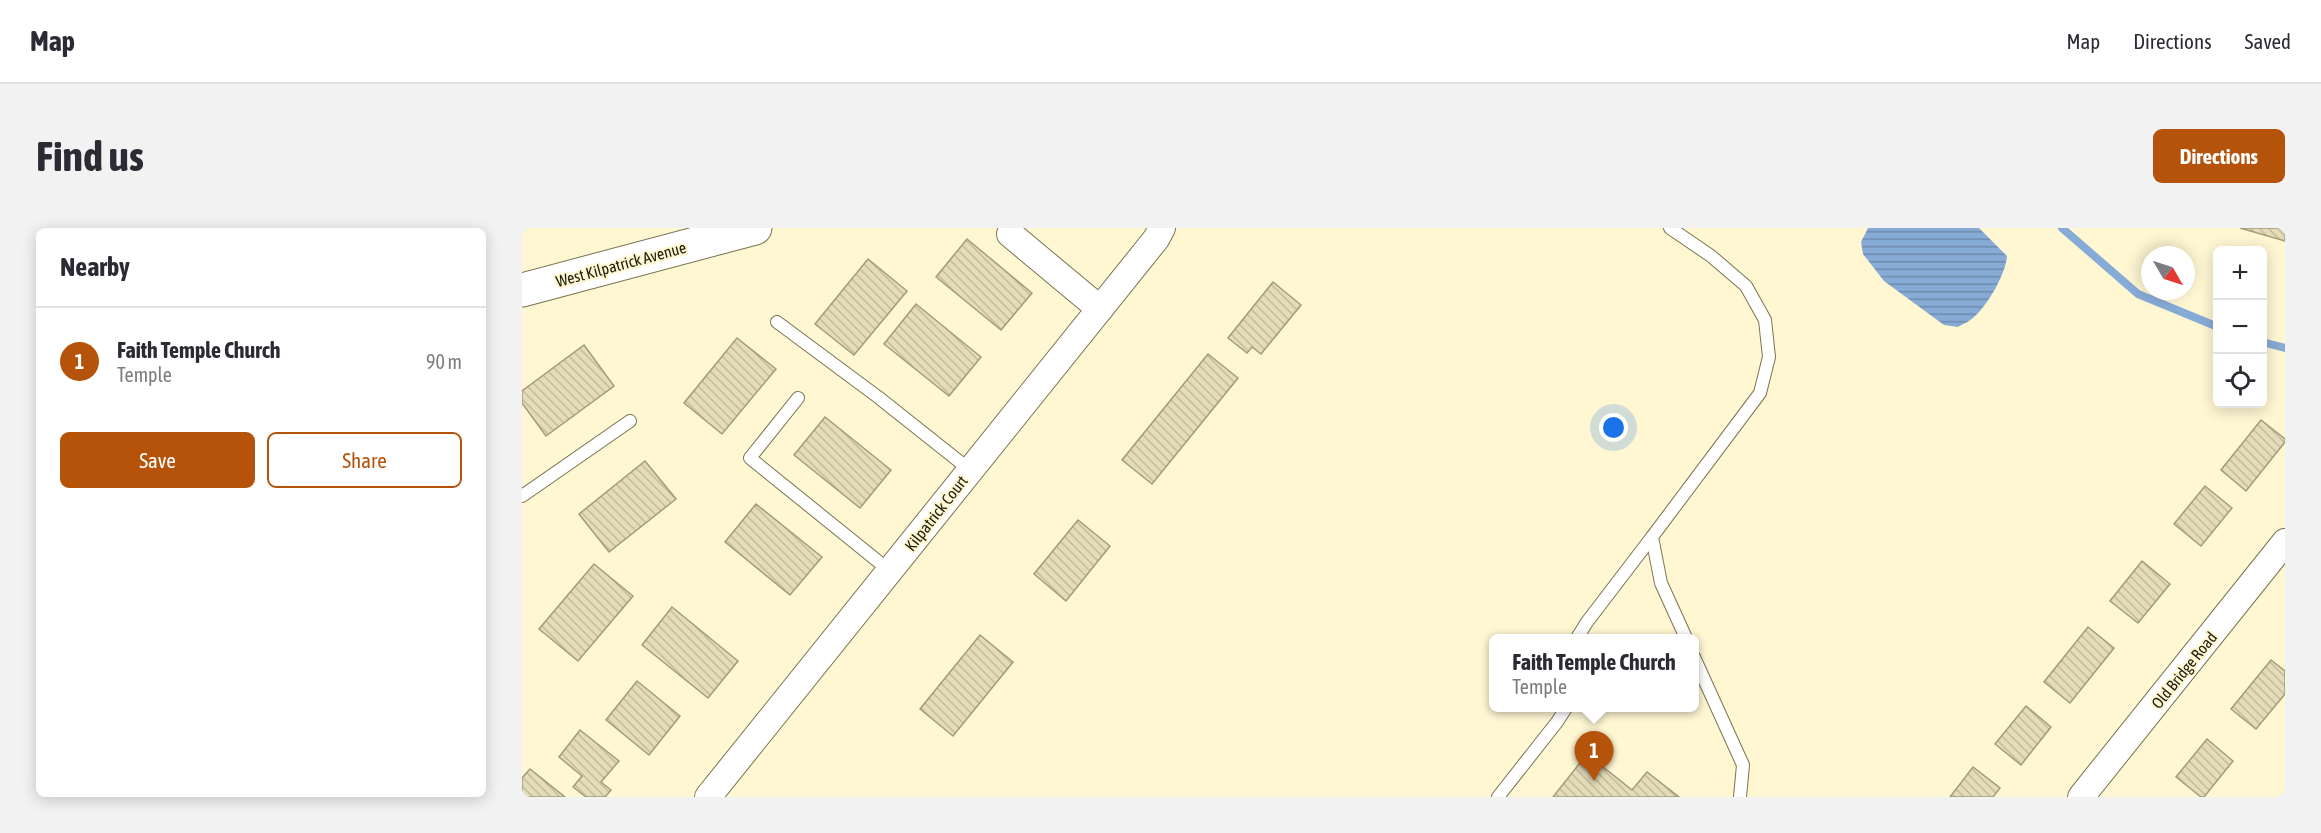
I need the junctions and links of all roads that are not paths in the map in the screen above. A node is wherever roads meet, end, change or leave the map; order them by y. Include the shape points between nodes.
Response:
1 (755, 228) edge
2 (1162, 228) edge
3 (1670, 228) edge
4 (1010, 234) dead end
5 (522, 290) edge
6 (1100, 309) junction
7 (777, 322) dead end
8 (798, 398) dead end
9 (630, 421) dead end
10 (970, 470) junction
11 (522, 496) edge
12 (1652, 537) junction
13 (2285, 542) edge
14 (890, 571) junction
15 (1580, 634) edge
16 (1684, 634) edge
17 (1699, 666) edge
18 (1563, 712) edge
19 (708, 797) edge
20 (1498, 797) edge
21 (1740, 797) edge
22 (2081, 797) edge

1 - 5 main road, West Kilpatrick Avenue
2 - 6 street, Kilpatrick Court
3 - 12 lane via 1746,286 1765,320 1769,357 1760,393
4 - 6 street
6 - 10 street, Kilpatrick Court
7 - 10 lane
8 - 14 lane via 750,458
9 - 11 lane
10 - 14 street, Kilpatrick Court
12 - 15 lane
12 - 16 lane via 1661,583
13 - 22 street, Old Bridge Road
14 - 19 street, Kilpatrick Court
17 - 21 lane via 1743,765
18 - 20 lane

